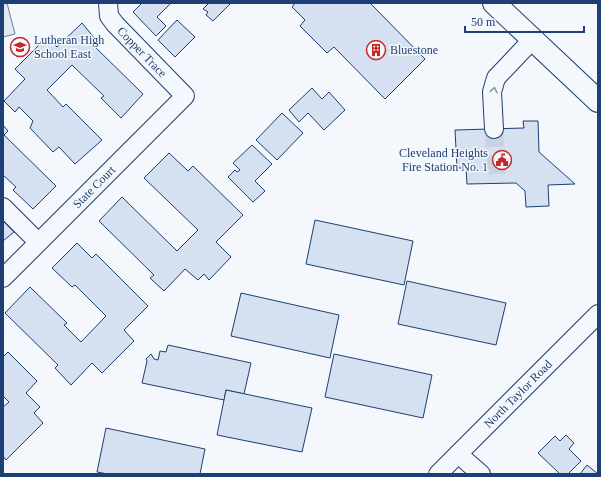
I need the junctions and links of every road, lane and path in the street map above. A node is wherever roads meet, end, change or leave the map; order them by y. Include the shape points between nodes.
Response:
1 (108, 3) edge
2 (494, 3) edge
3 (533, 39) junction
4 (185, 96) joint
5 (598, 101) edge
6 (494, 129) tunnel mouth
7 (3, 207) edge
8 (38, 242) junction
9 (3, 278) edge
10 (598, 314) edge
11 (458, 454) junction
12 (438, 474) edge
13 (481, 474) edge

1 - 4 street, Copper Trace via 109,16 115,24
2 - 3 main road
3 - 5 main road
6 -> 3 street via 492,92 496,78
4 - 8 street, State Court
7 - 8 street
8 - 9 street, State Court
10 - 11 street, North Taylor Road
11 - 12 street, North Taylor Road
11 - 13 street

